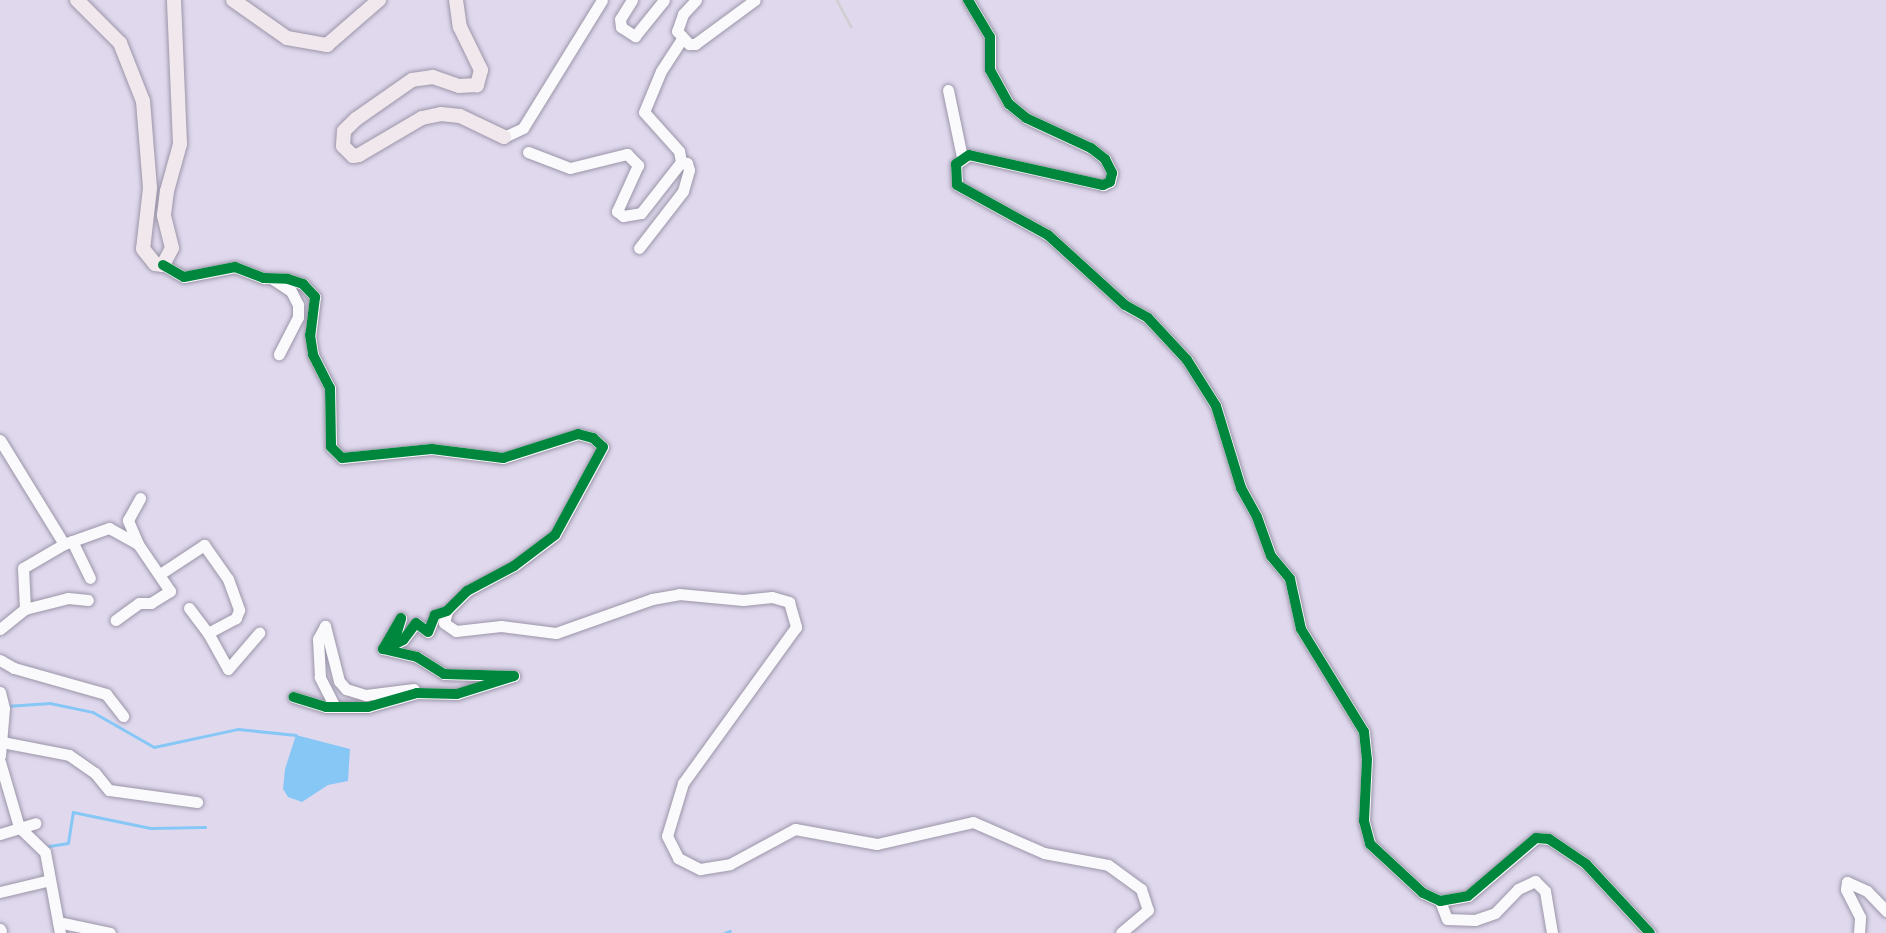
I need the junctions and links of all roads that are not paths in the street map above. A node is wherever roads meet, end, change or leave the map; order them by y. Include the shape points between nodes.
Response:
1 (77, 0) edge
2 (174, 0) edge
3 (234, 0) edge
4 (379, 0) edge
5 (456, 0) edge
6 (602, 0) edge
7 (632, 0) edge
8 (664, 0) edge
9 (696, 0) edge
10 (755, 0) edge
11 (968, 0) edge
12 (682, 40) junction
13 (948, 90) dead end
14 (504, 137) joint
15 (528, 152) dead end
16 (962, 157) junction
17 (680, 162) junction
18 (639, 248) dead end
19 (163, 265) junction
20 (274, 280) junction
21 (279, 354) dead end
22 (0, 440) edge
23 (140, 498) dead end
24 (68, 542) junction
25 (138, 544) junction
26 (160, 574) junction
27 (90, 578) dead end
28 (88, 600) dead end
29 (189, 608) dead end
30 (25, 609) junction
31 (447, 611) junction
32 (116, 620) dead end
33 (446, 626) junction
34 (0, 629) edge
35 (258, 632) dead end
36 (428, 632) junction
37 (208, 633) junction
38 (0, 660) edge
39 (85, 676) dead end
40 (68, 684) junction
41 (0, 692) edge
42 (429, 693) junction
43 (293, 697) dead end
44 (335, 708) junction
45 (124, 716) dead end
46 (2, 742) edge
47 (0, 761) edge
48 (197, 802) dead end
49 (35, 823) dead end
50 (20, 828) junction
51 (0, 834) edge
52 (50, 880) junction
53 (0, 892) edge
54 (1440, 901) junction
55 (1886, 911) edge
56 (59, 928) edge
57 (110, 933) edge
58 (1121, 933) edge
59 (1552, 933) edge
60 (1650, 933) edge
61 (1859, 933) edge

1 - 19 main road via 120,43 136,80 150,167 143,249
2 - 19 main road via 180,144 166,191 172,248
3 - 4 main road via 286,38 327,45
5 - 14 main road via 460,27 481,70 478,85 412,80 356,119 344,131 342,146 359,155 441,114
6 - 14 street via 522,128
7 - 8 street via 620,27 635,36
9 - 12 street via 679,21
10 - 12 street via 696,44
11 - 16 street via 990,37 990,70 1009,104 1091,148 1112,173 1103,185
12 - 17 street via 644,112 680,151
13 - 16 street
15 - 17 street via 570,168 619,152 634,158 636,174 616,212 624,216 641,212
16 - 54 street via 953,174 957,186 1048,235 1164,332 1196,375 1224,426 1233,471 1271,556 1290,580 1301,630 1364,732 1370,844
17 - 18 street via 688,170 682,191
19 - 20 street via 184,277 235,267
20 - 21 street via 298,305
20 - 31 street via 303,284 315,297 313,355 330,388 331,447 342,458 432,449 503,458 578,434 603,447 555,535 466,591
22 - 24 street
23 - 25 street via 128,520
24 - 25 street via 109,528
24 - 27 street
24 - 30 street via 24,568
25 - 26 street
26 - 32 street via 170,591
26 - 37 street via 204,546 228,579 239,614
28 - 30 street
29 - 37 street
30 - 34 street
31 - 33 street
31 - 36 street via 435,614
33 - 36 street
33 - 58 street via 556,633 679,594 789,602 796,628 683,783 667,836 678,858 700,869 730,864 795,828 877,844 973,822 1044,853 1108,865 1141,889 1148,910
35 - 37 street via 228,668
36 - 42 street via 416,622 393,645 401,618 383,649 417,657 444,674 514,676 457,694
38 - 40 street
39 - 40 street
40 - 45 street via 106,694
41 - 46 street
42 - 44 street via 368,708
42 - 44 street via 346,688 325,626 318,640 320,677
43 - 44 street
46 - 47 street
46 - 48 street via 68,755 109,790
47 - 50 street
49 - 50 street
50 - 51 street
50 - 52 street via 44,852
52 - 53 street
52 - 56 street
54 - 59 street via 1446,920 1475,920 1535,881 1545,891
54 - 60 street via 1468,896 1536,838 1549,839 1586,864
55 - 61 street via 1868,890 1847,882
56 - 57 street

